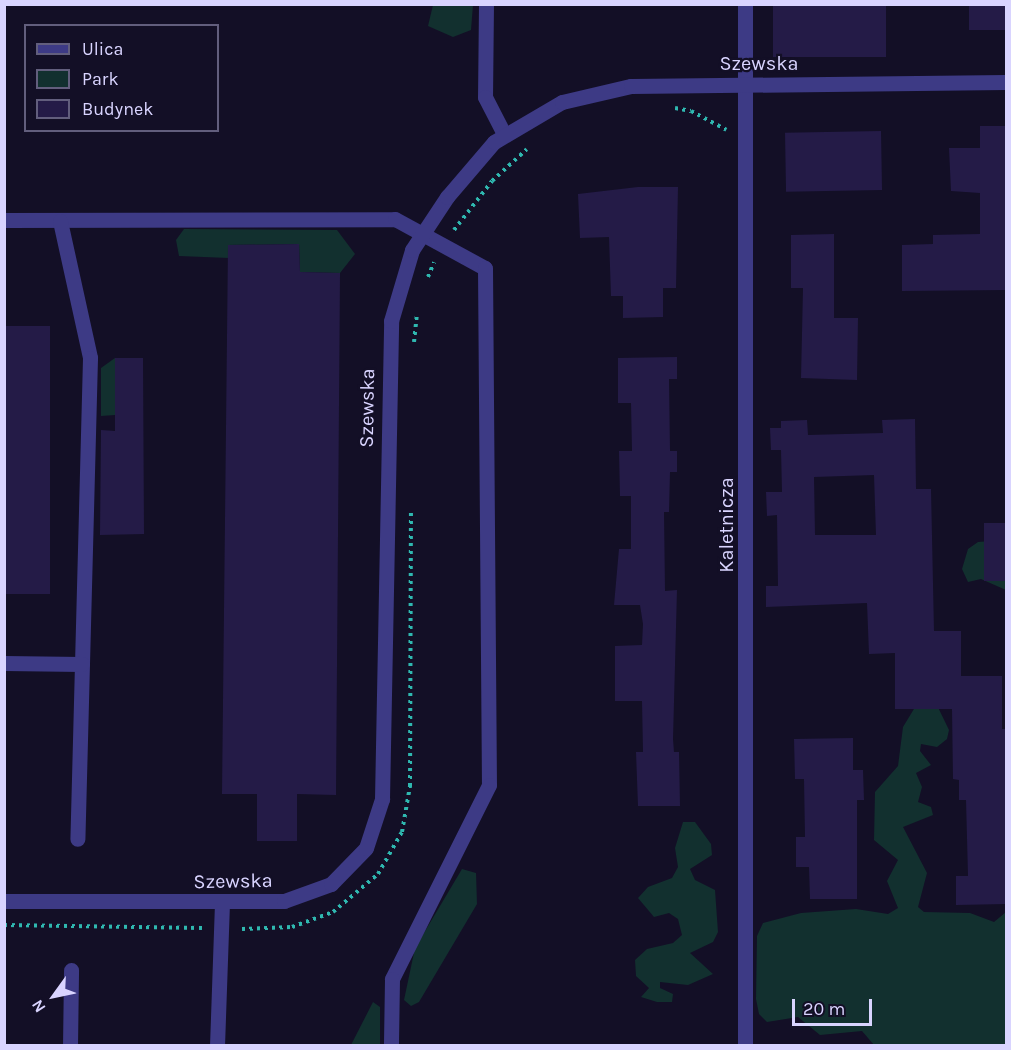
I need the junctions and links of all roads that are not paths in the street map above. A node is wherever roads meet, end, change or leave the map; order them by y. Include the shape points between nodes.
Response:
1 (486, 4) edge
2 (745, 4) edge
3 (1006, 82) edge
4 (745, 85) junction
5 (504, 134) junction
6 (4, 220) edge
7 (60, 221) junction
8 (423, 231) junction
9 (4, 663) edge
10 (82, 664) junction
11 (77, 839) dead end
12 (4, 901) edge
13 (222, 903) junction
14 (71, 970) dead end
15 (70, 1046) edge
16 (217, 1046) edge
17 (391, 1046) edge
18 (745, 1046) edge

1 - 5 street via 485,97
2 - 4 street, Kaletnicza
3 - 4 street, Szewska
4 - 5 street, Szewska via 613,88 562,102
4 - 18 street, Kaletnicza
5 - 8 street, Szewska via 470,168
6 - 7 street
7 - 8 street via 395,219
7 - 10 street via 90,358
8 - 13 street, Szewska via 397,292 389,349 383,789 376,825 366,848 331,884 284,901
8 - 17 street via 485,268 489,785 392,979
9 - 10 street
10 - 11 street
12 - 13 street, Szewska
13 - 16 street
14 - 15 street

